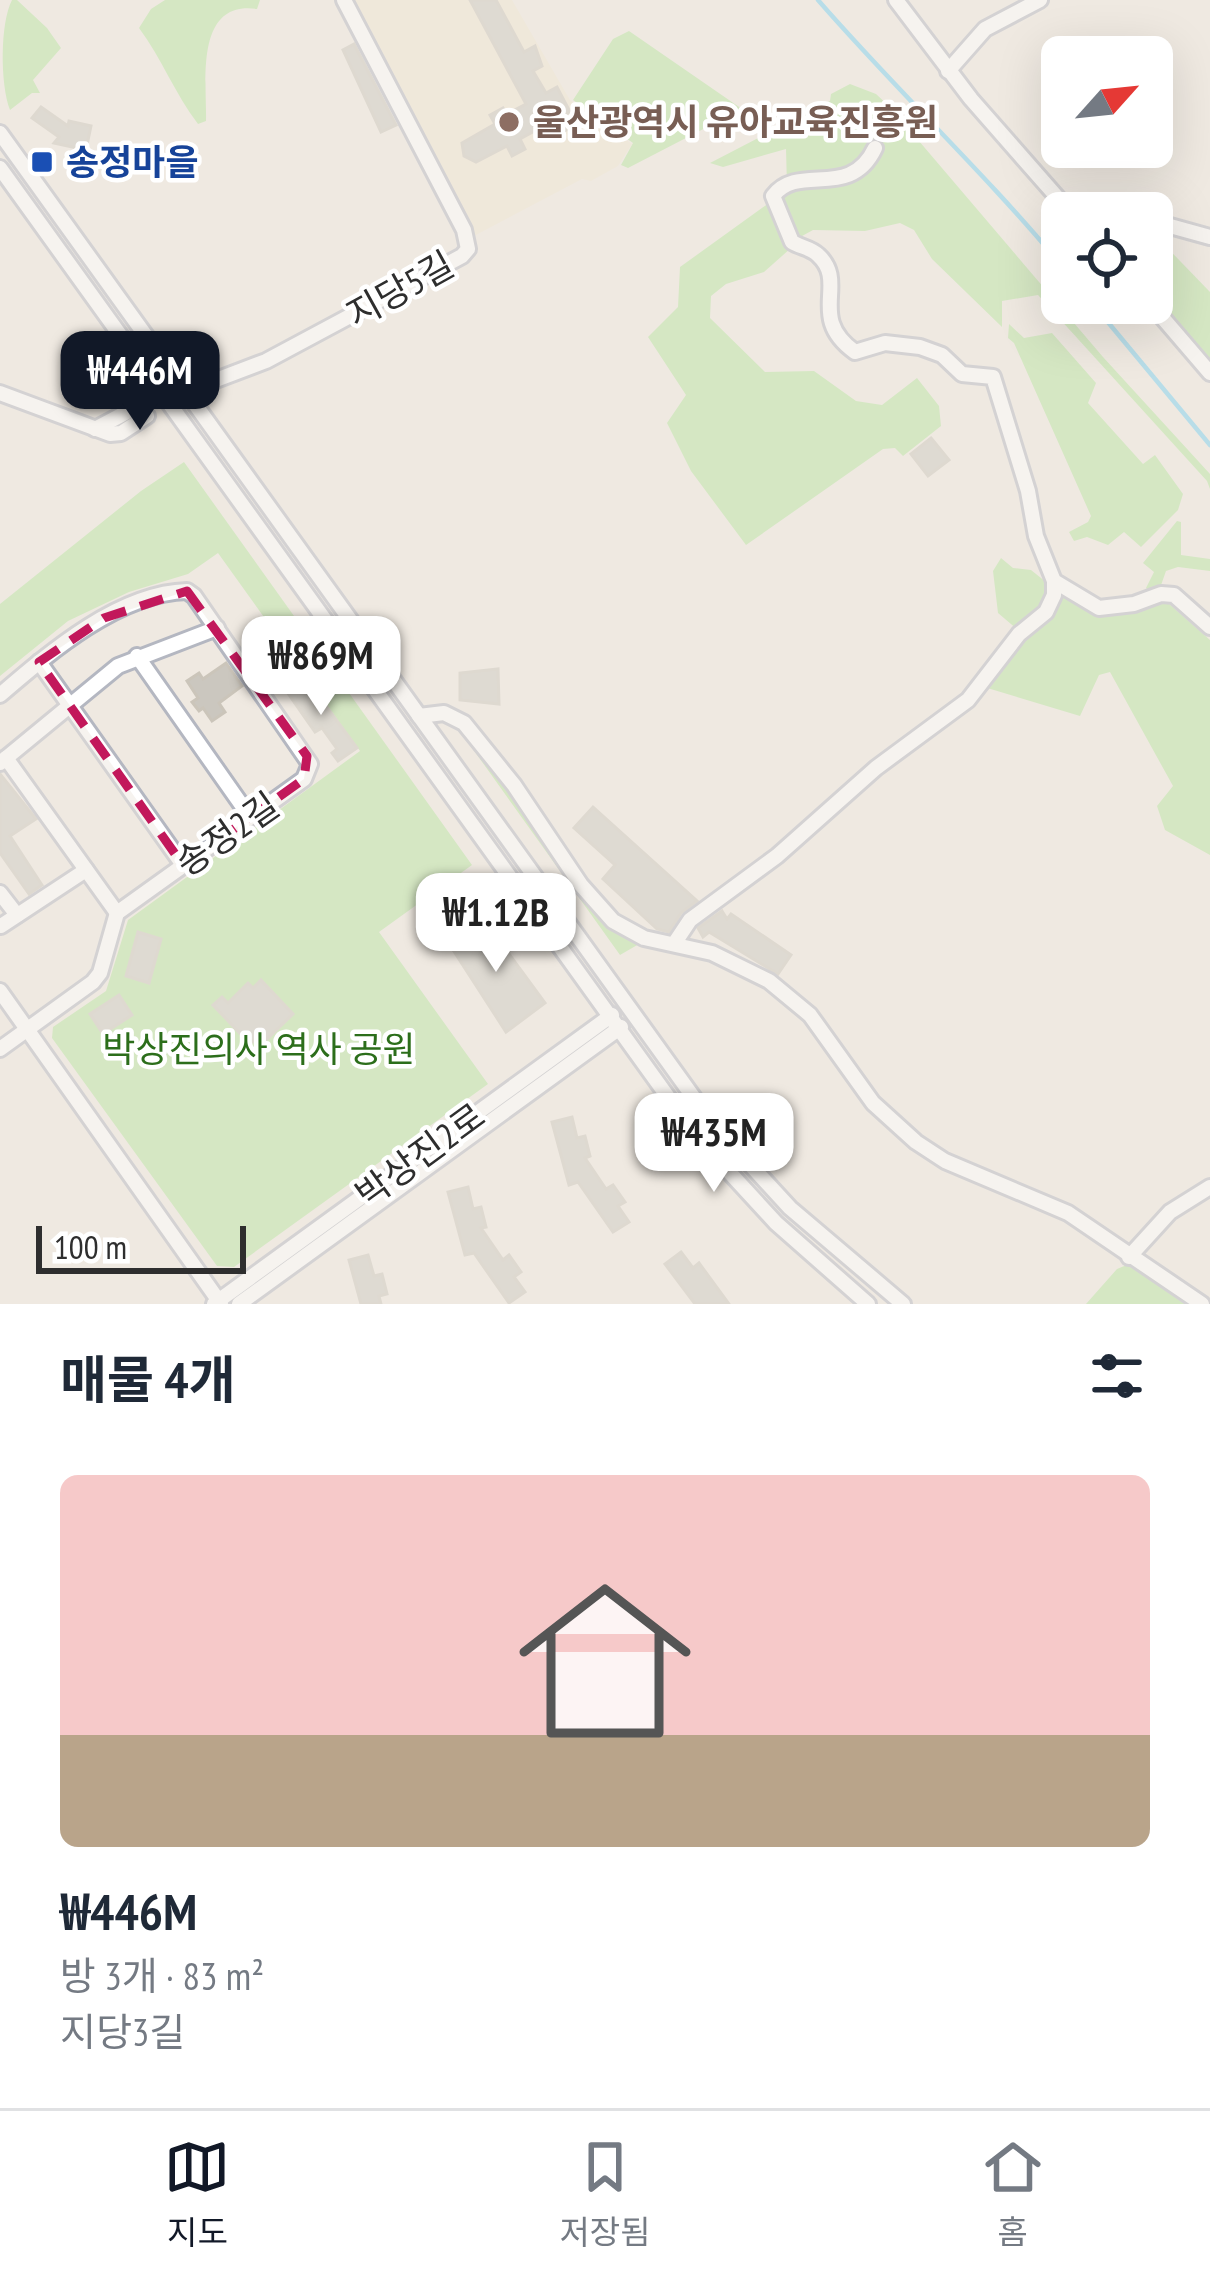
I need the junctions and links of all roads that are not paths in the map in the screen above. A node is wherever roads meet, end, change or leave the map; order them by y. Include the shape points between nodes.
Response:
1 (344, 0) edge
2 (896, 0) edge
3 (1040, 0) edge
4 (949, 71) junction
5 (0, 133) edge
6 (875, 148) dead end
7 (0, 169) edge
8 (1053, 192) edge
9 (1173, 227) edge
10 (1210, 237) edge
11 (1168, 324) edge
12 (1210, 373) edge
13 (208, 383) dead end
14 (0, 393) edge
15 (161, 394) junction
16 (147, 416) dead end
17 (95, 429) junction
18 (1054, 581) junction
19 (1210, 627) edge
20 (217, 628) junction
21 (137, 656) junction
22 (39, 662) junction
23 (0, 695) edge
24 (69, 704) junction
25 (419, 716) junction
26 (3, 761) edge
27 (250, 817) junction
28 (183, 866) junction
29 (86, 869) junction
30 (0, 892) edge
31 (117, 913) junction
32 (16, 916) junction
33 (1, 926) edge
34 (674, 944) junction
35 (0, 992) edge
36 (630, 1011) junction
37 (614, 1023) junction
38 (27, 1029) junction
39 (0, 1049) edge
40 (1210, 1187) edge
41 (1129, 1257) junction
42 (225, 1303) edge
43 (868, 1304) edge
44 (903, 1304) edge
45 (1202, 1304) edge

1 - 13 street, 지당5길 via 468,249 266,362
2 - 4 street
3 - 4 street via 985,29
4 - 8 street
5 - 25 street
6 - 18 street via 848,176 779,188 775,208 795,245 823,261 831,325 849,347 920,346 962,374 993,376
7 - 15 street
9 - 10 street
11 - 12 street
14 - 17 street
15 - 17 street
15 - 37 street
16 - 17 street via 121,433
18 - 19 street via 1099,608 1174,595
18 - 34 street via 1046,612 968,700 690,920
20 - 21 street
20 - 22 street, 송정2길 via 187,591 104,618
20 - 27 street, 송정2길 via 310,764 304,779
21 - 24 street
21 - 27 street
22 - 23 street
22 - 24 street
24 - 26 street
24 - 28 street
25 - 34 street via 444,713 464,724 597,905 627,931
25 - 36 street
26 - 29 street
27 - 28 street, 송정2길
28 - 31 street, 송정2길
29 - 31 street
29 - 32 street
30 - 32 street
31 - 38 street via 100,973
32 - 33 street
34 - 41 street via 743,967 794,999 873,1103 916,1142 1068,1214
35 - 38 street
36 - 37 street, 박상진2로
36 - 44 street via 743,1160
37 - 42 street, 박상진2로
37 - 43 street via 728,1174
38 - 39 street
38 - 42 street
40 - 41 street via 1170,1212
41 - 45 street

